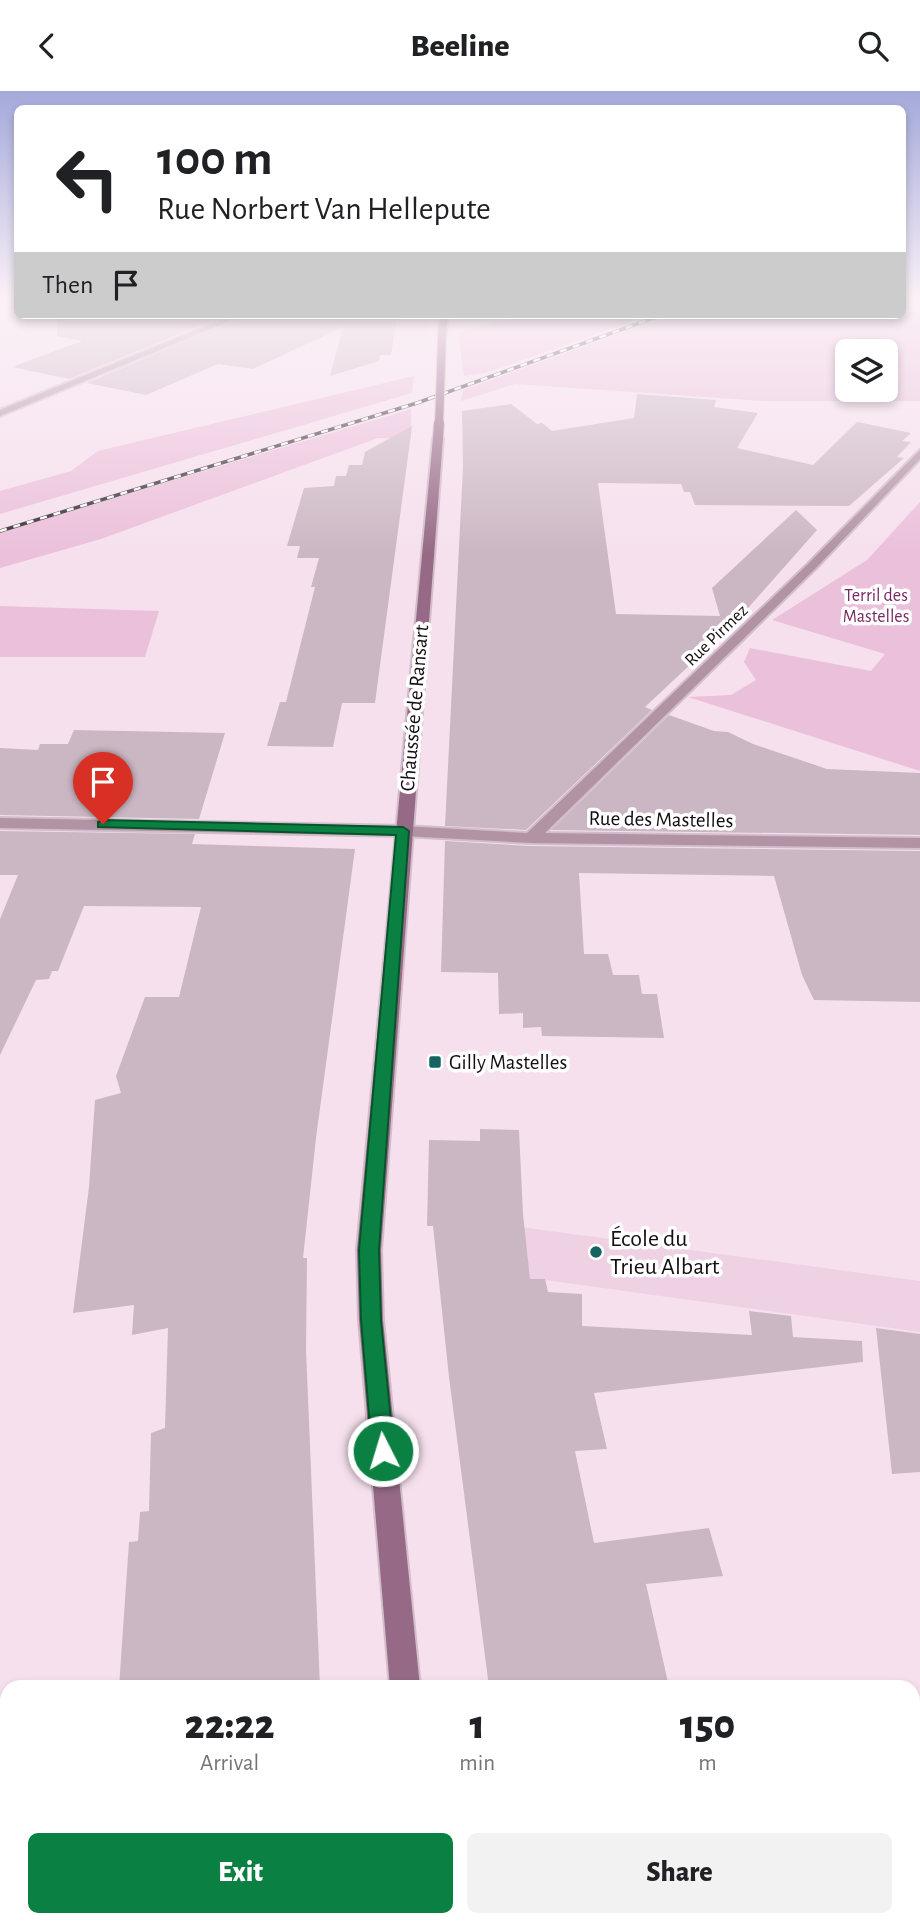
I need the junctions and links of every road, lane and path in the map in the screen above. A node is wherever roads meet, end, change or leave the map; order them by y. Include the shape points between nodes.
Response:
1 (74, 383) edge
2 (440, 383) edge
3 (0, 413) edge
4 (920, 453) edge
5 (0, 823) edge
6 (403, 831) junction
7 (531, 838) junction
8 (920, 843) edge
9 (404, 1680) edge

1 - 3 street
2 - 6 main road, Chaussée de Ransart, bridge
4 - 7 street, Rue Pirmez via 812,566
5 - 6 street, Rue des Mastelles
6 - 7 street, Rue des Mastelles
6 - 9 main road, Chaussée de Ransart via 369,1250 371,1320
7 - 8 street, Rue des Mastelles

